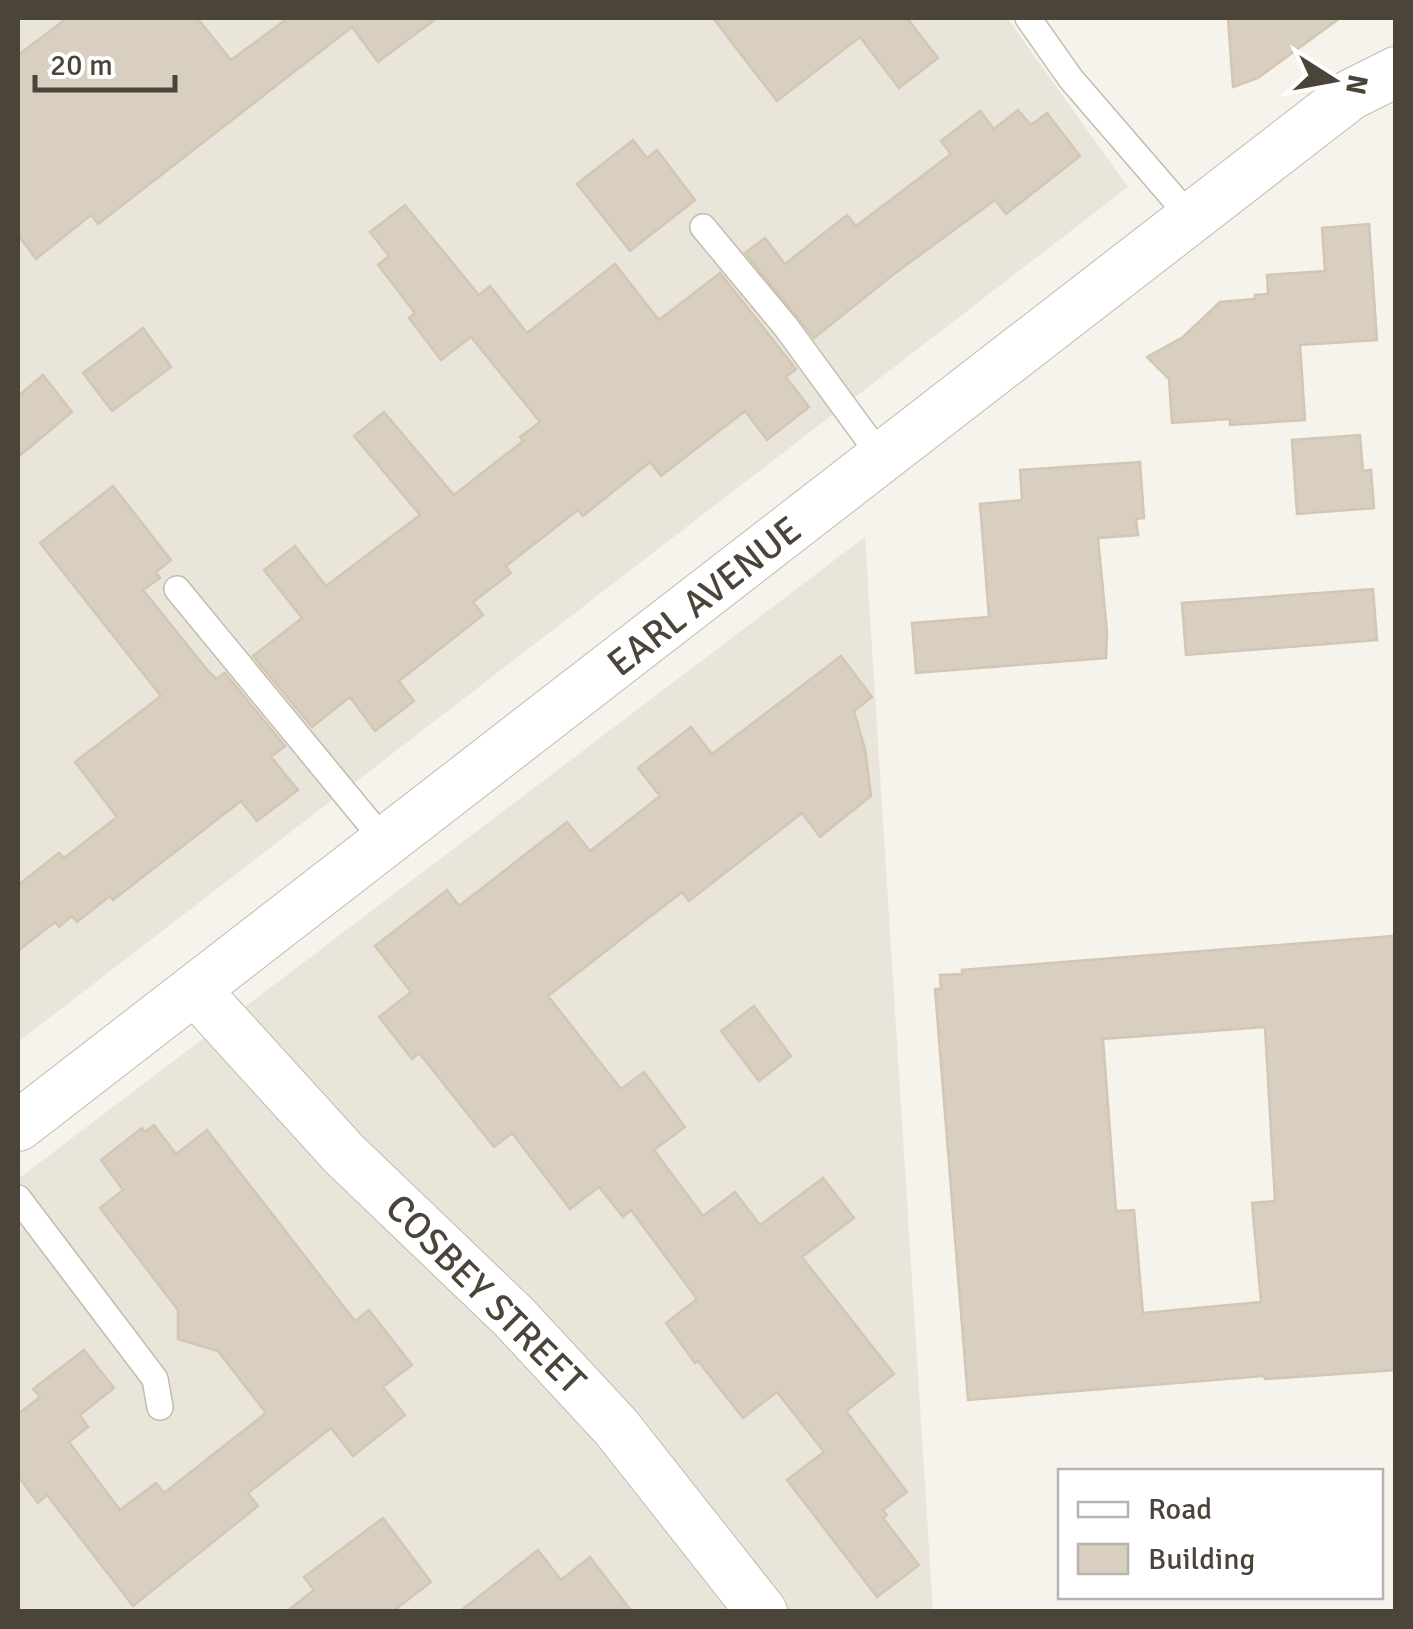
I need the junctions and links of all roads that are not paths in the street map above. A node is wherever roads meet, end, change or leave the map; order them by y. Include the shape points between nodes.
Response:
1 (1028, 18) edge
2 (1396, 72) edge
3 (1190, 218) junction
4 (703, 226) dead end
5 (882, 458) junction
6 (177, 590) dead end
7 (386, 842) junction
8 (196, 990) junction
9 (18, 1126) edge
10 (18, 1198) edge
11 (160, 1407) dead end
12 (762, 1612) edge

1 - 3 lane
2 - 3 street, EARL AVENUE via 1350,95
3 - 5 street, EARL AVENUE
4 - 5 lane
5 - 7 street, EARL AVENUE
6 - 7 lane
7 - 8 street, EARL AVENUE
8 - 9 street, EARL AVENUE
8 - 12 street, COSBEY STREET via 344,1154 514,1318 616,1428
10 - 11 lane via 154,1379

